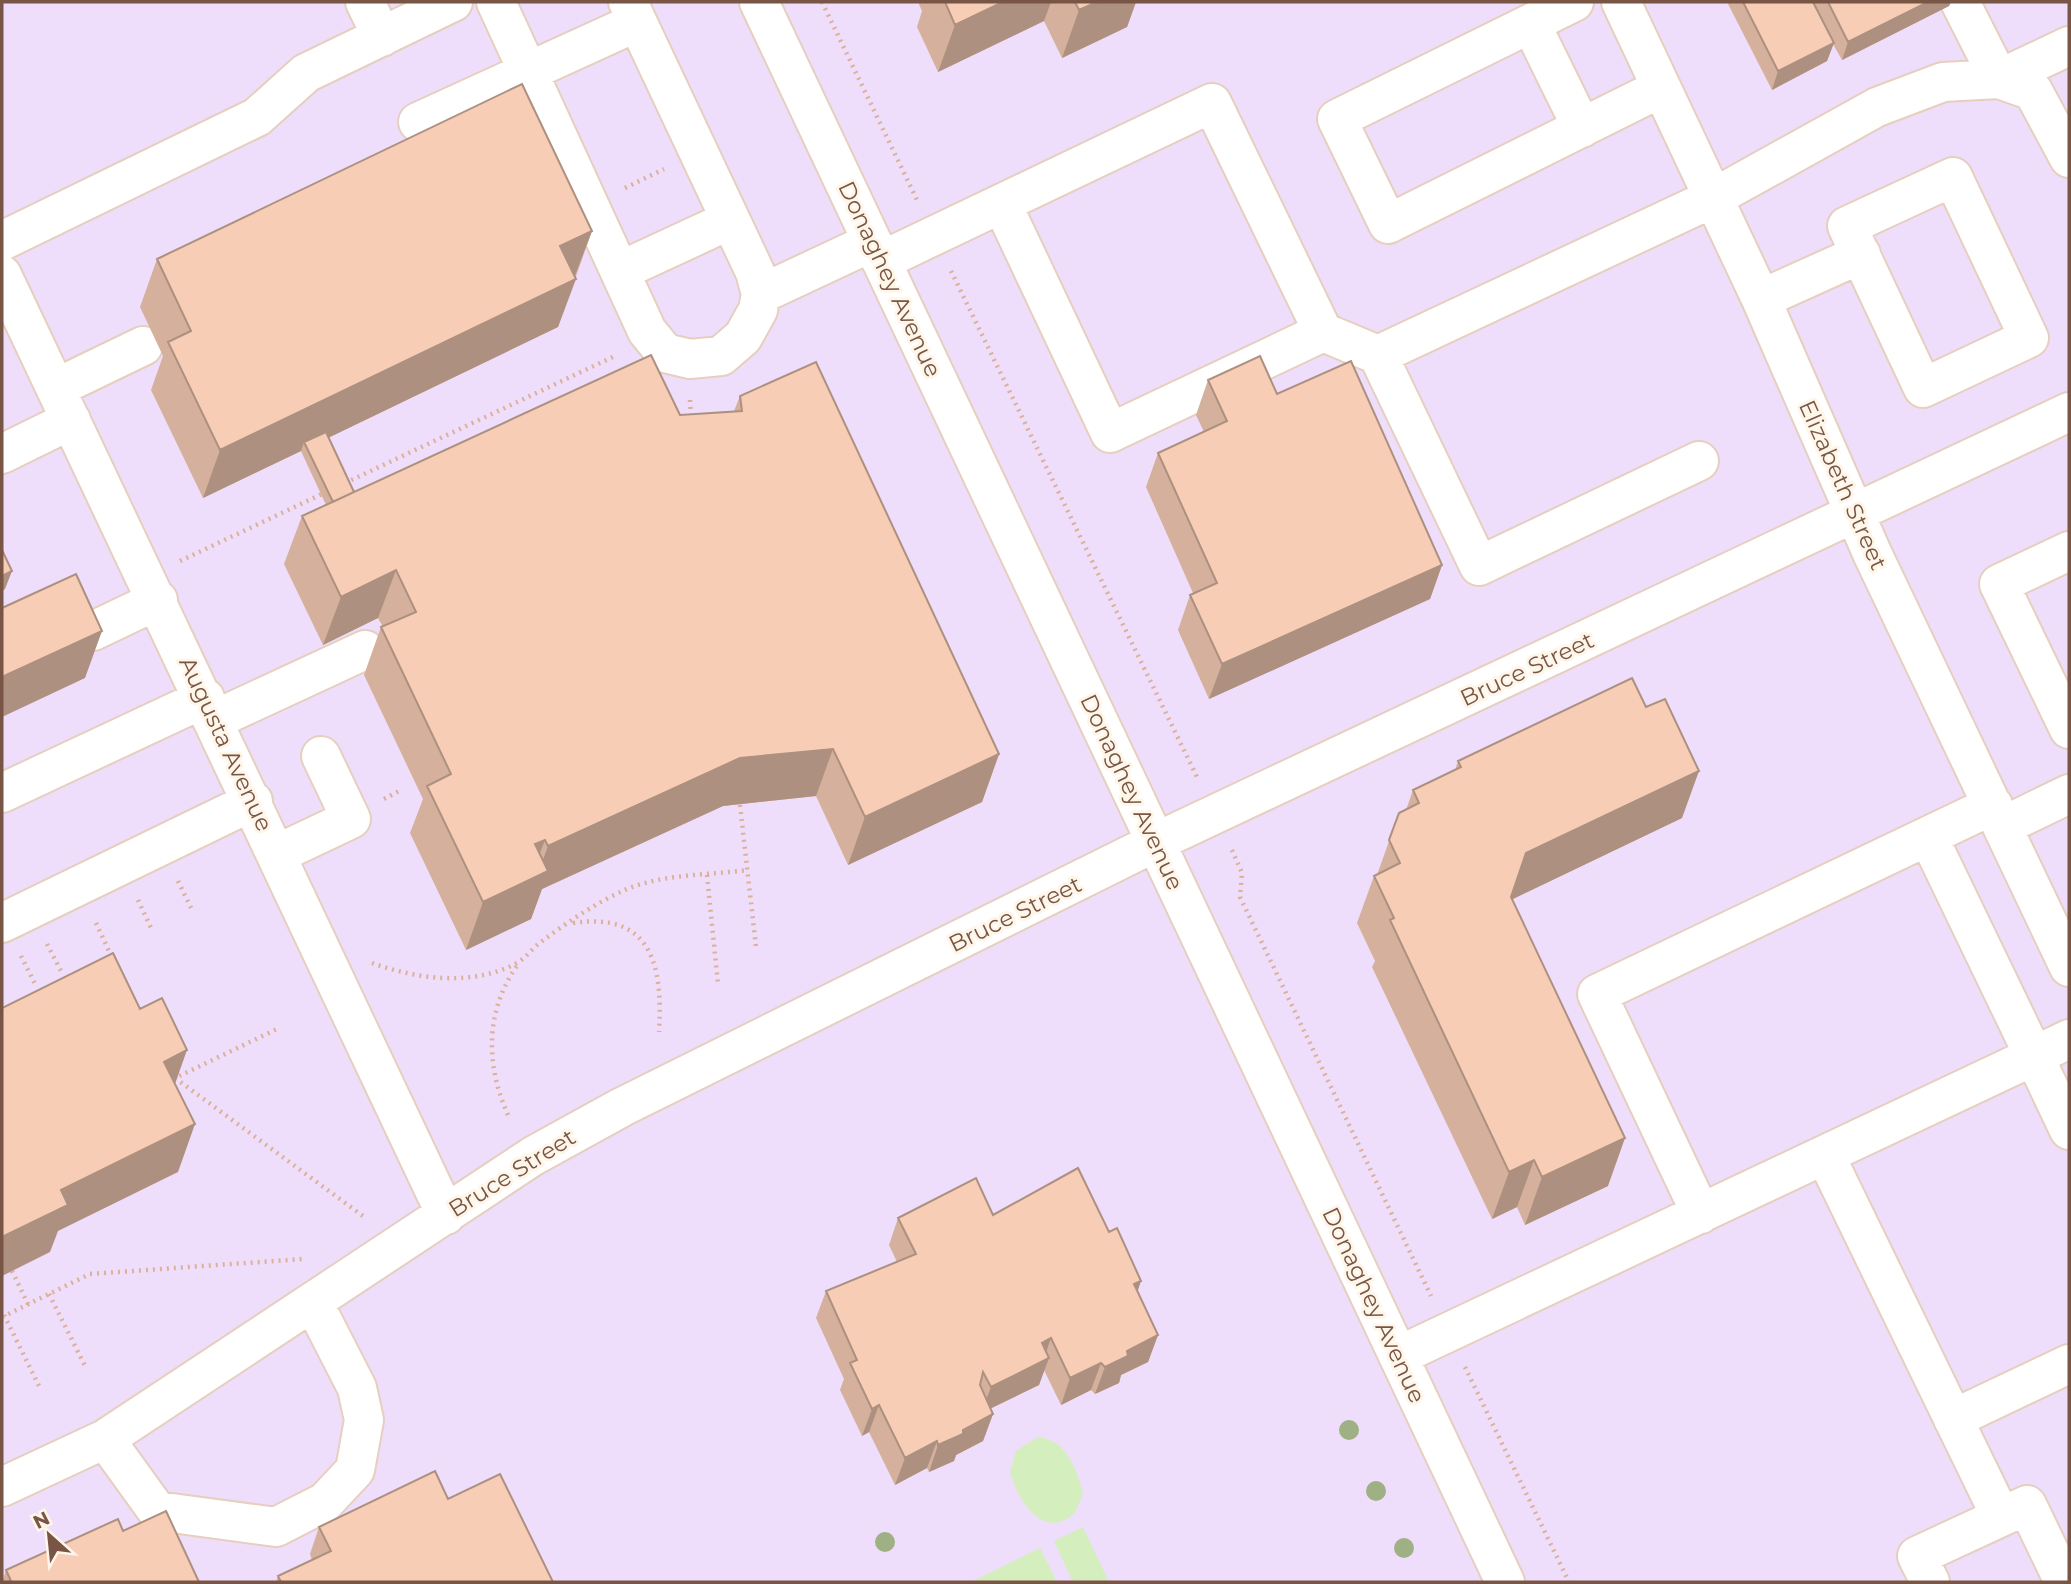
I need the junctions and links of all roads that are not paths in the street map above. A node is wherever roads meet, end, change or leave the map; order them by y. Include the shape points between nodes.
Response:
1 (365, 2) edge
2 (453, 2) edge
3 (496, 2) edge
4 (759, 2) edge
5 (1574, 2) edge
6 (1620, 2) edge
7 (1960, 2) edge
8 (633, 12) edge
9 (1531, 23) junction
10 (382, 37) junction
11 (2069, 46) edge
12 (528, 71) junction
13 (1999, 79) junction
14 (1661, 88) junction
15 (418, 122) dead end
16 (1583, 128) junction
17 (2069, 158) edge
18 (1713, 198) junction
19 (1002, 204) junction
20 (730, 220) junction
21 (2, 241) edge
22 (877, 251) junction
23 (1861, 254) junction
24 (620, 271) junction
25 (2, 275) edge
26 (761, 294) junction
27 (1761, 299) junction
28 (1323, 332) junction
29 (143, 345) dead end
30 (1378, 355) junction
31 (64, 404) junction
32 (2069, 412) edge
33 (2, 454) edge
34 (1699, 461) dead end
35 (1854, 515) junction
36 (2069, 551) edge
37 (158, 600) junction
38 (93, 631) edge
39 (365, 650) dead end
40 (210, 709) junction
41 (2069, 729) edge
42 (321, 756) dead end
43 (2, 793) edge
44 (2069, 794) edge
45 (253, 802) junction
46 (1998, 816) junction
47 (1928, 836) junction
48 (1156, 842) junction
49 (277, 854) junction
50 (10, 936) edge
51 (2069, 967) edge
52 (2069, 1039) edge
53 (2034, 1056) junction
54 (2069, 1130) edge
55 (1825, 1155) junction
56 (1700, 1214) junction
57 (446, 1215) junction
58 (314, 1304) junction
59 (1398, 1356) junction
60 (2069, 1364) edge
61 (1953, 1419) junction
62 (105, 1439) junction
63 (2, 1487) edge
64 (2001, 1517) junction
65 (1505, 1582) edge
66 (1930, 1582) edge
67 (2064, 1582) edge

1 - 10 street
2 - 10 street
3 - 12 street
4 - 22 street, Donaghey Avenue
5 - 9 street
6 - 14 street, Elizabeth Street
7 - 13 street
8 - 12 street
8 - 20 street
9 - 16 street
9 - 16 street via 1336,119 1382,212 1388,224
10 - 21 street via 306,73 257,117
11 - 13 street
12 - 15 street
12 - 24 street
13 - 17 street via 2033,91
13 - 18 street via 1943,82 1877,107
14 - 16 street
14 - 18 street, Elizabeth Street
18 - 27 street, Elizabeth Street
18 - 30 street
19 - 22 street via 934,236
19 - 28 street via 1212,103
19 - 28 street via 1110,433
20 - 24 street
20 - 26 street
22 - 26 street
22 - 48 street, Donaghey Avenue
23 - 23 street via 1847,226 1953,177 2029,338 1923,388
23 - 27 street
24 - 26 street via 647,331 665,353 690,359 721,356 743,337
25 - 31 street, Augusta Avenue
27 - 35 street, Elizabeth Street
28 - 30 street
29 - 31 street
30 - 34 street via 1479,566
31 - 33 street
31 - 37 street, Augusta Avenue
32 - 35 street, Bruce Street
35 - 46 street, Elizabeth Street
35 - 48 street, Bruce Street
36 - 41 street via 1999,584
37 - 38 street
37 - 40 street, Augusta Avenue
39 - 40 street
40 - 43 street
40 - 45 street, Augusta Avenue
42 - 49 street via 351,819
44 - 46 street
45 - 49 street, Augusta Avenue
45 - 50 street
46 - 47 street
46 - 51 street, Elizabeth Street
47 - 53 street
47 - 56 street via 1597,995
48 - 57 street, Bruce Street via 622,1107 533,1156
48 - 59 street, Donaghey Avenue
49 - 57 street, Augusta Avenue
52 - 53 street
53 - 54 street
53 - 55 street
55 - 56 street
55 - 61 street
56 - 59 street
57 - 58 street, Bruce Street
58 - 62 street, Bruce Street
58 - 62 street via 357,1388 364,1420 355,1470 325,1502 276,1527 157,1511
59 - 65 street, Donaghey Avenue
60 - 61 street
61 - 64 street
62 - 63 street, Bruce Street
64 - 66 street via 1917,1556
64 - 67 street via 2027,1505

